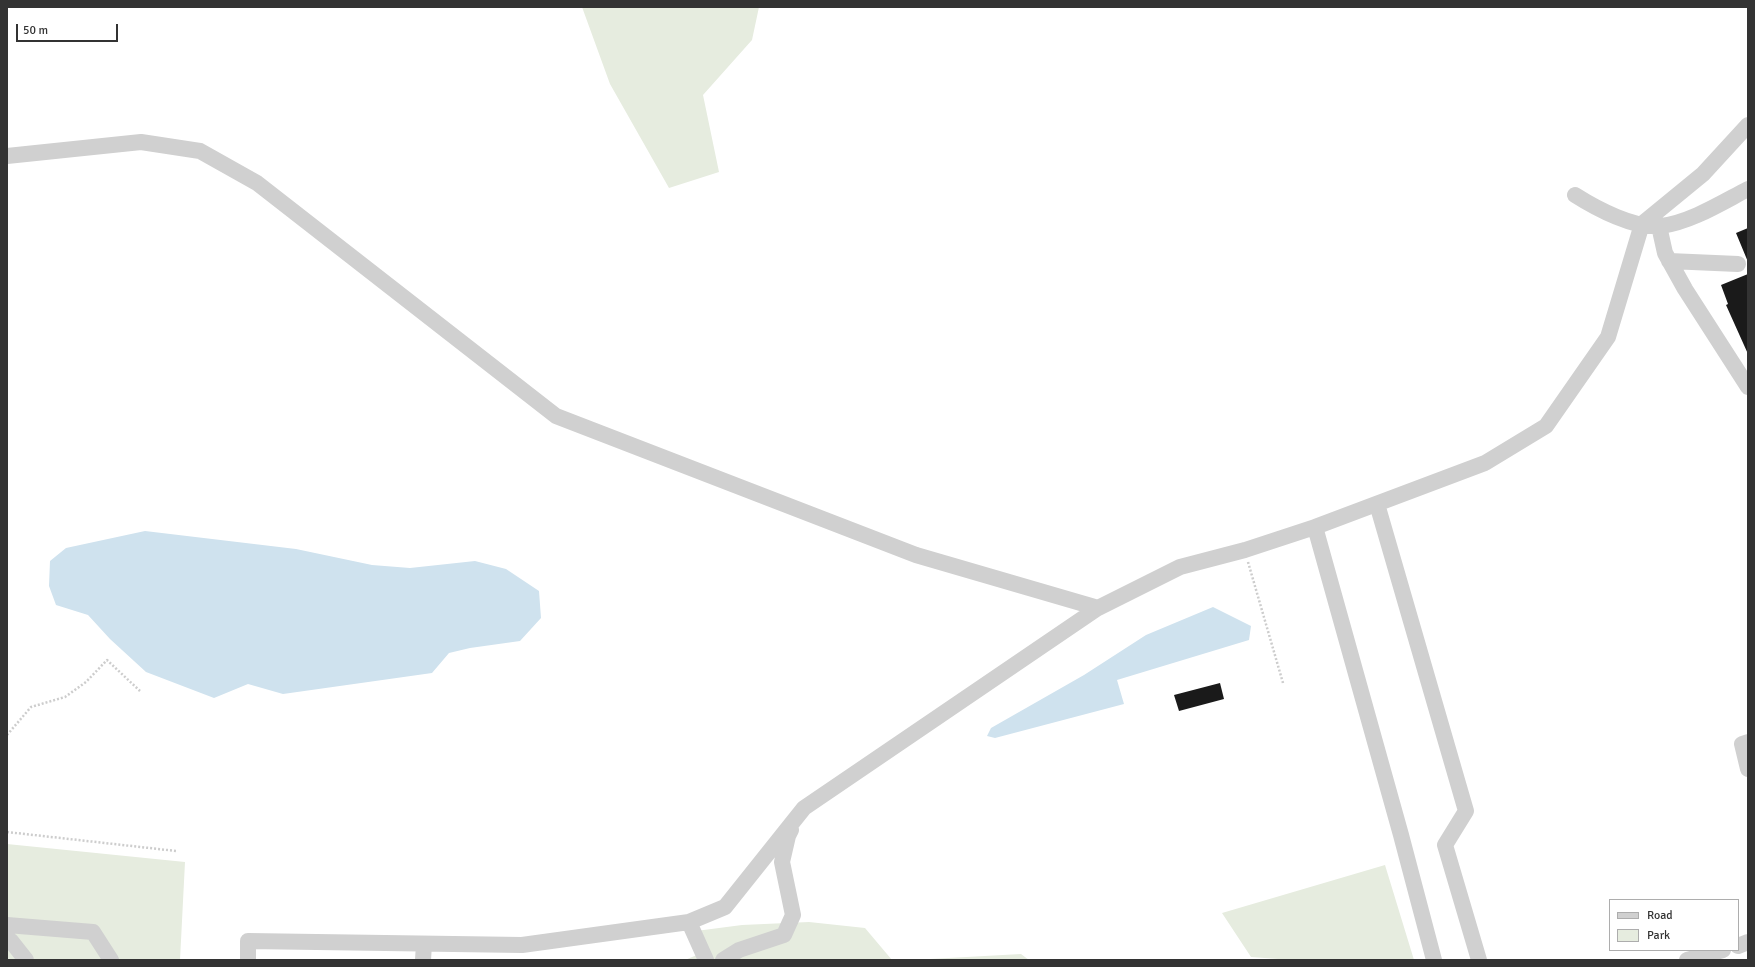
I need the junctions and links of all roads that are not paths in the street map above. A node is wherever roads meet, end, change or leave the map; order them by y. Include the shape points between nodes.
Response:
1 (1748, 125) edge
2 (7, 156) edge
3 (1748, 189) edge
4 (1576, 195) dead end
5 (1642, 224) junction
6 (1659, 226) junction
7 (1670, 261) junction
8 (1738, 264) dead end
9 (1746, 381) edge
10 (1377, 504) junction
11 (1315, 527) junction
12 (1098, 608) junction
13 (1748, 742) edge
14 (1748, 769) edge
15 (804, 808) junction
16 (689, 922) junction
17 (7, 925) edge
18 (7, 938) edge
19 (424, 944) junction
20 (1718, 951) edge
21 (26, 960) edge
22 (111, 960) edge
23 (248, 960) edge
24 (423, 960) edge
25 (706, 960) edge
26 (723, 960) edge
27 (1434, 960) edge
28 (1479, 960) edge
29 (1687, 960) edge

1 - 5 lane via 1703,174
2 - 12 lane via 141,142 200,152 257,183 556,416 916,555
3 - 6 lane via 1689,217
4 - 5 lane via 1610,214
5 - 6 lane
5 - 10 lane via 1608,337 1546,426 1486,463
6 - 7 lane via 1665,253
7 - 8 lane
7 - 9 lane via 1685,289
10 - 11 lane
10 - 28 lane via 1466,811 1445,845
11 - 12 lane via 1245,550 1180,567
11 - 27 lane
12 - 15 lane
13 - 14 lane via 1742,744
15 - 16 lane via 725,907
15 - 26 lane via 788,836 782,862 794,915 784,935 739,950
16 - 19 lane via 522,945
16 - 25 lane
17 - 22 lane via 93,932
18 - 21 lane
19 - 23 lane via 248,941
19 - 24 lane
20 - 29 lane

